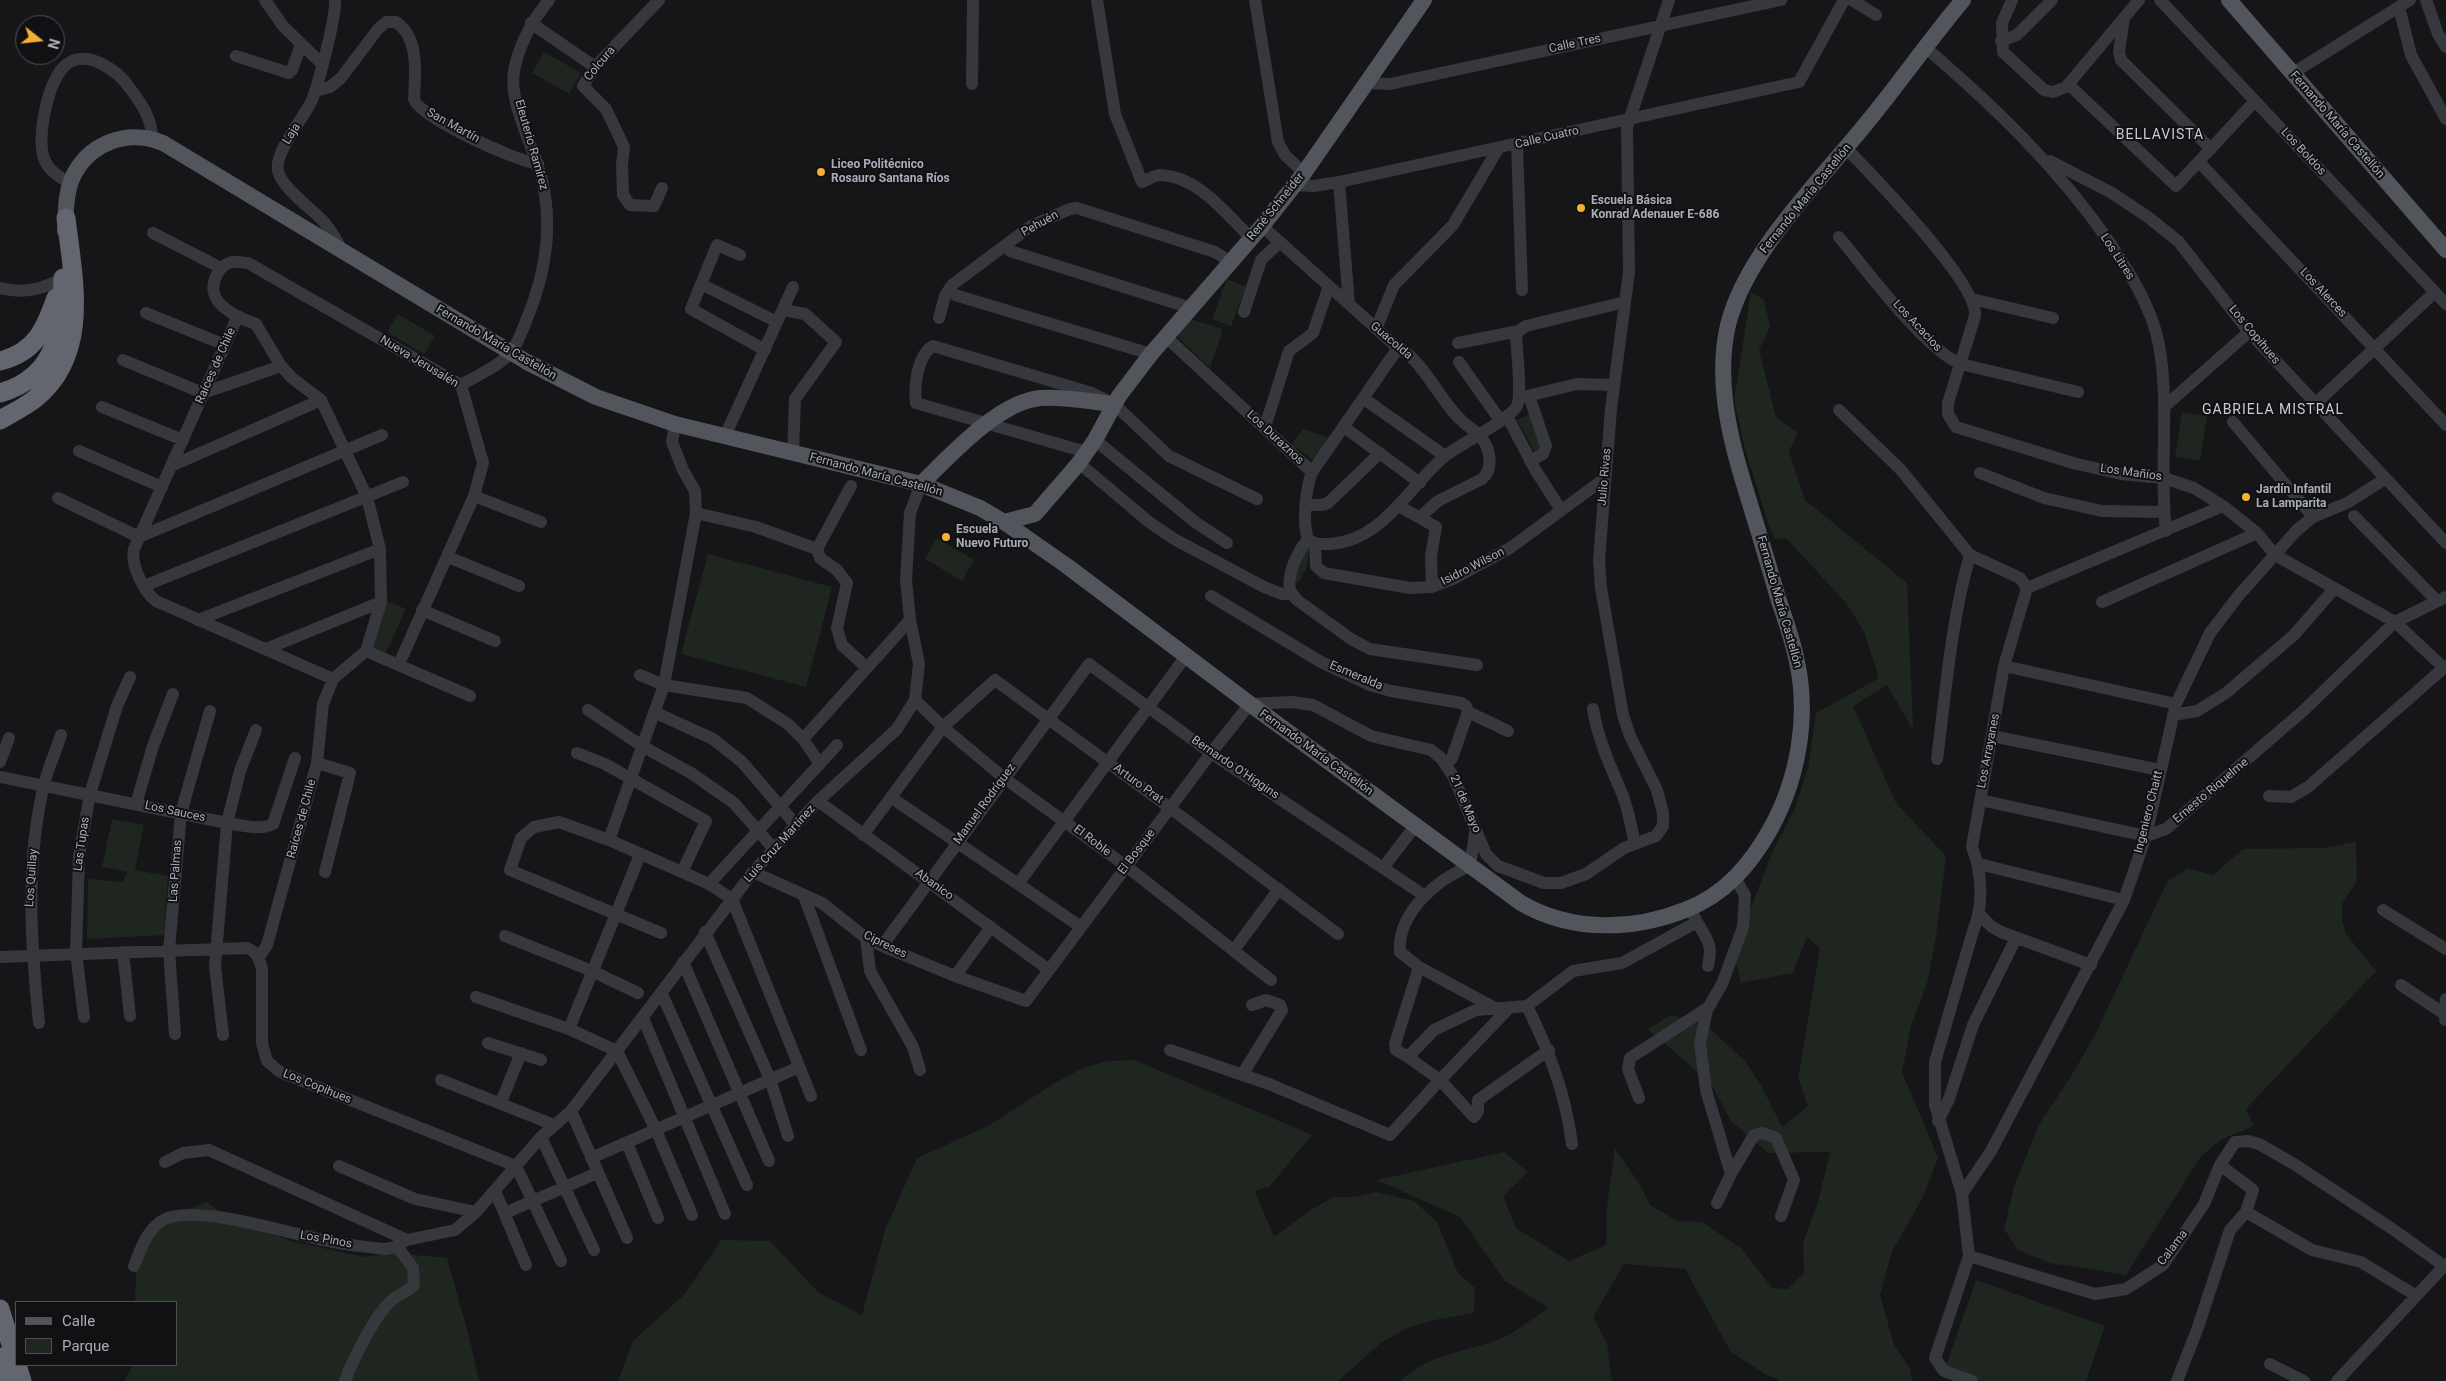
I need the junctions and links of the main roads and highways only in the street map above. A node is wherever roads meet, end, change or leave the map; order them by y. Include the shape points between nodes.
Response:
1 (1424, 0) edge
2 (1963, 0) edge
3 (2229, 0) edge
4 (66, 218) junction
5 (2446, 250) edge
6 (63, 278) junction
7 (0, 361) edge
8 (0, 393) edge
9 (1114, 404) junction
10 (0, 420) edge
11 (921, 484) junction
12 (1035, 514) junction
13 (1004, 522) junction
14 (1037, 545) junction
15 (0, 1309) edge
16 (0, 1357) edge
17 (15, 1357) edge
18 (18, 1366) edge
19 (8, 1381) edge
20 (22, 1381) edge

1 - 9 main road, René Schneider via 1299,179 1151,354
2 - 14 main road, Fernando María Castellón via 1778,231 1757,261 1734,305 1725,348 1724,397 1729,427 1794,647 1802,700 1798,751 1784,802 1762,844 1735,878 1693,915 1603,926 1573,924 1530,909
3 - 5 main road, Fernando María Castellón
4 - 6 main road
4 - 10 highway via 75,298 69,346 54,377 37,398
4 - 11 main road, Fernando María Castellón via 71,183 82,161 98,148 124,138 152,138 511,352 596,398 675,424
6 - 7 highway via 41,334 20,353
6 - 8 highway via 61,323 52,352 33,376
9 - 11 main road via 1034,399 986,423
9 - 12 main road, René Schneider via 1086,452
11 - 13 main road, Fernando María Castellón via 967,502
12 - 13 main road
12 - 14 main road
13 - 14 main road, Fernando María Castellón
15 - 17 highway
16 - 19 highway
18 - 20 highway

